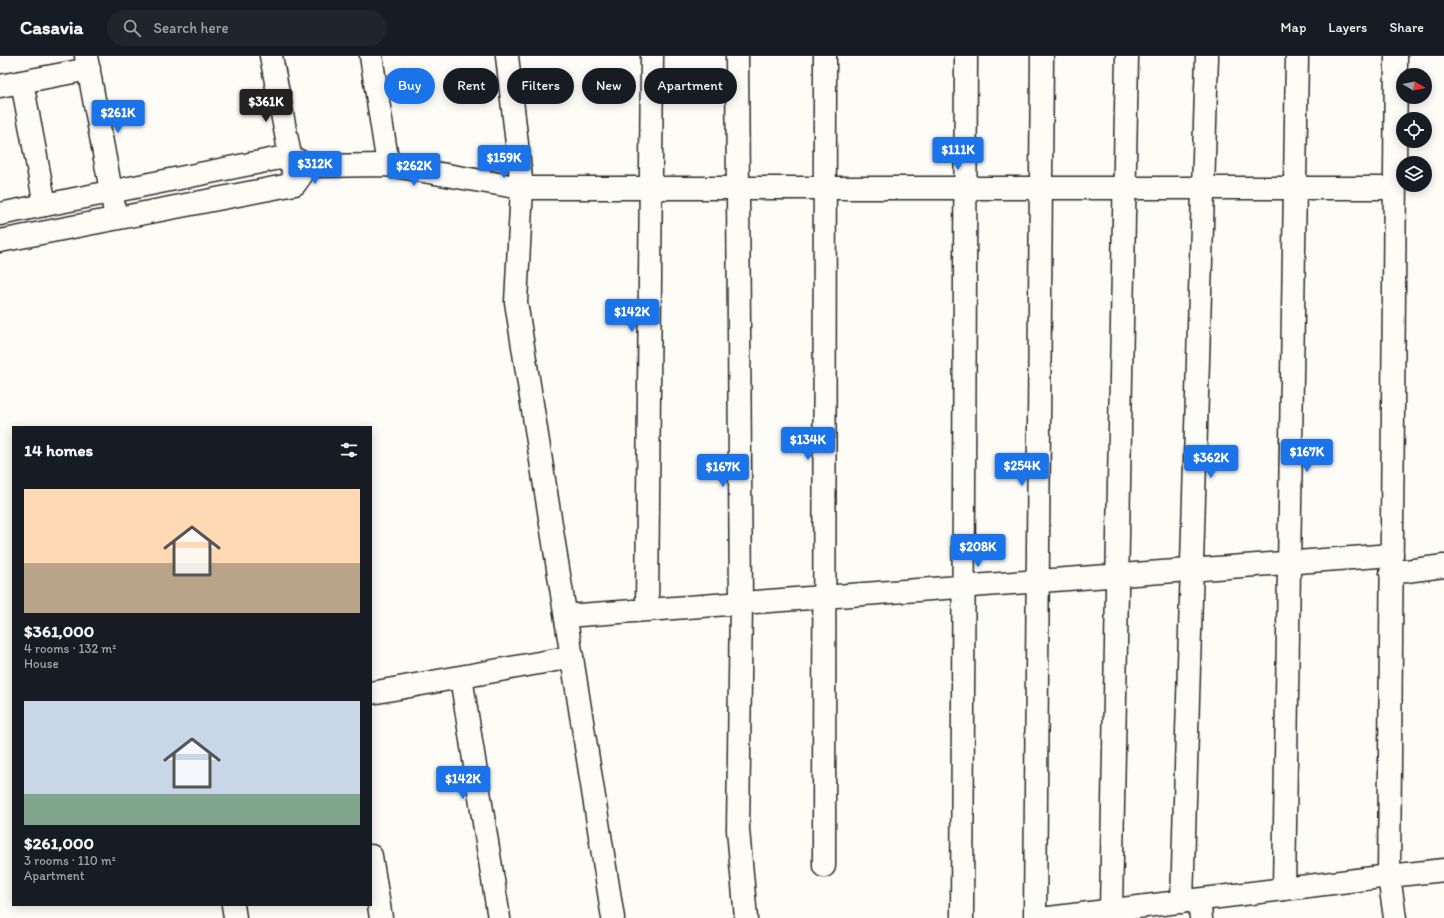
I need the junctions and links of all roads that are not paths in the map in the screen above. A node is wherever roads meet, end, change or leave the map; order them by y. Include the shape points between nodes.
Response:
1 (271, 56) edge
2 (371, 56) edge
3 (507, 56) edge
4 (652, 56) edge
5 (737, 56) edge
6 (825, 56) edge
7 (966, 56) edge
8 (1042, 56) edge
9 (1127, 56) edge
10 (1207, 56) edge
11 (1297, 56) edge
12 (1396, 56) edge
13 (87, 63) edge
14 (22, 82) junction
15 (0, 86) edge
16 (299, 161) junction
17 (388, 165) junction
18 (522, 188) junction
19 (651, 188) junction
20 (738, 188) junction
21 (825, 188) junction
22 (965, 188) junction
23 (1041, 188) junction
24 (1125, 188) junction
25 (1203, 188) junction
26 (1295, 188) junction
27 (1395, 188) junction
28 (111, 192) junction
29 (45, 205) junction
30 (0, 214) edge
31 (116, 218) junction
32 (0, 241) edge
33 (1289, 562) junction
34 (1391, 564) junction
35 (1444, 566) edge
36 (1192, 570) junction
37 (1118, 575) junction
38 (1038, 581) junction
39 (963, 586) junction
40 (825, 597) junction
41 (741, 603) junction
42 (647, 610) junction
43 (566, 616) junction
44 (572, 657) junction
45 (461, 678) junction
46 (372, 693) edge
47 (372, 862) edge
48 (824, 866) dead end
49 (1444, 870) edge
50 (1389, 876) junction
51 (1284, 889) junction
52 (233, 906) edge
53 (1194, 906) edge
54 (1112, 910) junction
55 (1136, 913) edge
56 (1061, 917) edge
57 (235, 918) edge
58 (381, 918) edge
59 (499, 918) edge
60 (613, 918) edge
61 (746, 918) edge
62 (962, 918) edge
63 (1035, 918) edge
64 (1395, 918) edge

1 - 16 street
2 - 17 street
3 - 18 street
4 - 19 street
5 - 20 street
6 - 21 street
7 - 22 street
8 - 23 street
9 - 24 street
10 - 25 street
11 - 26 street
12 - 27 street
13 - 14 street
13 - 28 street
14 - 15 street
14 - 29 street
16 - 17 street
16 - 28 street
16 - 31 street via 295,184
17 - 18 street
18 - 19 street
18 - 43 street via 516,302
19 - 20 street
19 - 42 street
20 - 21 street
20 - 41 street
21 - 22 street
21 - 40 street
22 - 23 street
22 - 39 street
23 - 24 street
23 - 38 street
24 - 25 street
24 - 37 street
25 - 26 street
25 - 36 street
26 - 27 street
26 - 33 street
27 - 34 street
28 - 29 street
28 - 31 street
29 - 30 street
31 - 32 street
33 - 34 street
33 - 36 street
33 - 51 street
34 - 35 street
34 - 50 street
36 - 37 street
36 - 53 street
37 - 38 street
37 - 54 street
38 - 39 street
38 - 63 street
39 - 40 street
39 - 62 street
40 - 41 street
40 - 48 street
41 - 42 street
41 - 61 street via 738,830
42 - 43 street
43 - 44 street
44 - 45 street
44 - 60 street
45 - 46 street
45 - 59 street
47 - 58 street
49 - 50 street
50 - 51 street
50 - 64 street
51 - 53 street
52 - 57 street
53 - 55 street
54 - 55 street
54 - 56 street

